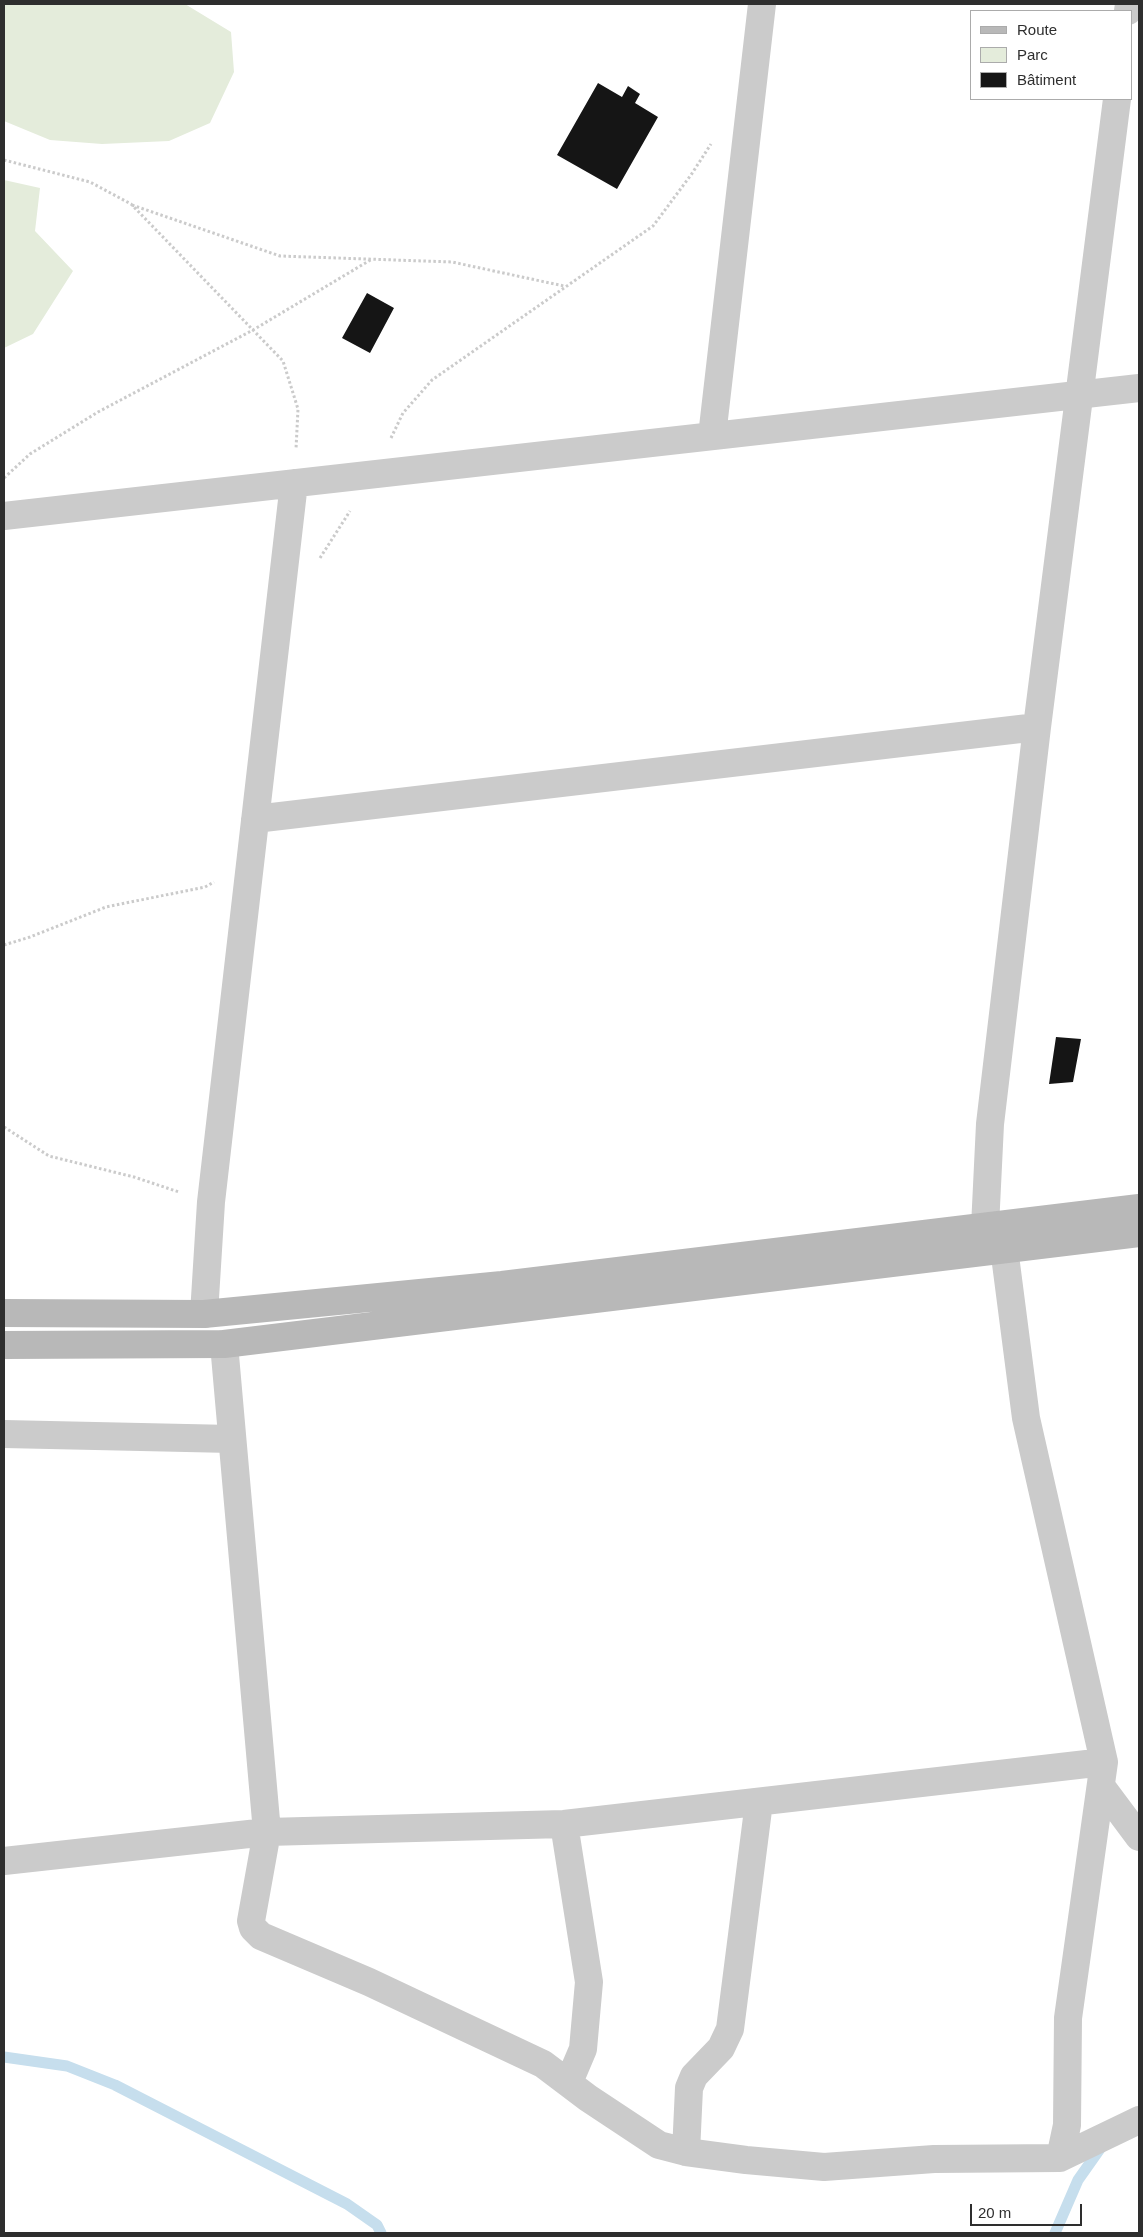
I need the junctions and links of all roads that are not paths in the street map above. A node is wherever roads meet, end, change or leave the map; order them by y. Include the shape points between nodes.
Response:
1 (762, 4) edge
2 (1117, 100) edge
3 (1139, 388) edge
4 (1080, 395) junction
5 (712, 436) junction
6 (294, 483) junction
7 (4, 516) edge
8 (1037, 727) junction
9 (254, 831) junction
10 (1139, 1208) edge
11 (985, 1228) junction
12 (1139, 1233) edge
13 (1004, 1248) junction
14 (4, 1313) edge
15 (204, 1314) junction
16 (224, 1344) junction
17 (4, 1345) edge
18 (4, 1434) edge
19 (232, 1439) junction
20 (1102, 1774) junction
21 (759, 1802) junction
22 (564, 1824) junction
23 (267, 1832) junction
24 (1139, 1837) edge
25 (4, 1861) edge
26 (569, 2082) junction
27 (1139, 2120) edge
28 (686, 2152) junction
29 (1060, 2158) junction

1 - 5 street
2 - 4 street
3 - 4 street
4 - 5 street
4 - 8 street
5 - 6 street
6 - 7 street
6 - 9 street
8 - 9 street
8 - 11 street via 990,1124
9 - 15 street via 211,1202
10 - 11 street
11 - 15 street via 502,1285
12 - 13 street
13 - 16 street
13 - 20 street via 1026,1418
14 - 15 street
16 - 17 street
16 - 19 street
18 - 19 street
19 - 23 street
20 - 21 street
20 - 24 street
20 - 29 street via 1068,2018 1067,2125
21 - 22 street
21 - 28 street via 730,2029 721,2048 694,2076 689,2088
22 - 23 street
22 - 26 street via 589,1982 583,2049
23 - 25 street
23 - 26 street via 251,1921 261,1936 369,1982 543,2064
26 - 28 street via 659,2145
27 - 29 street
28 - 29 street via 824,2168 934,2159

